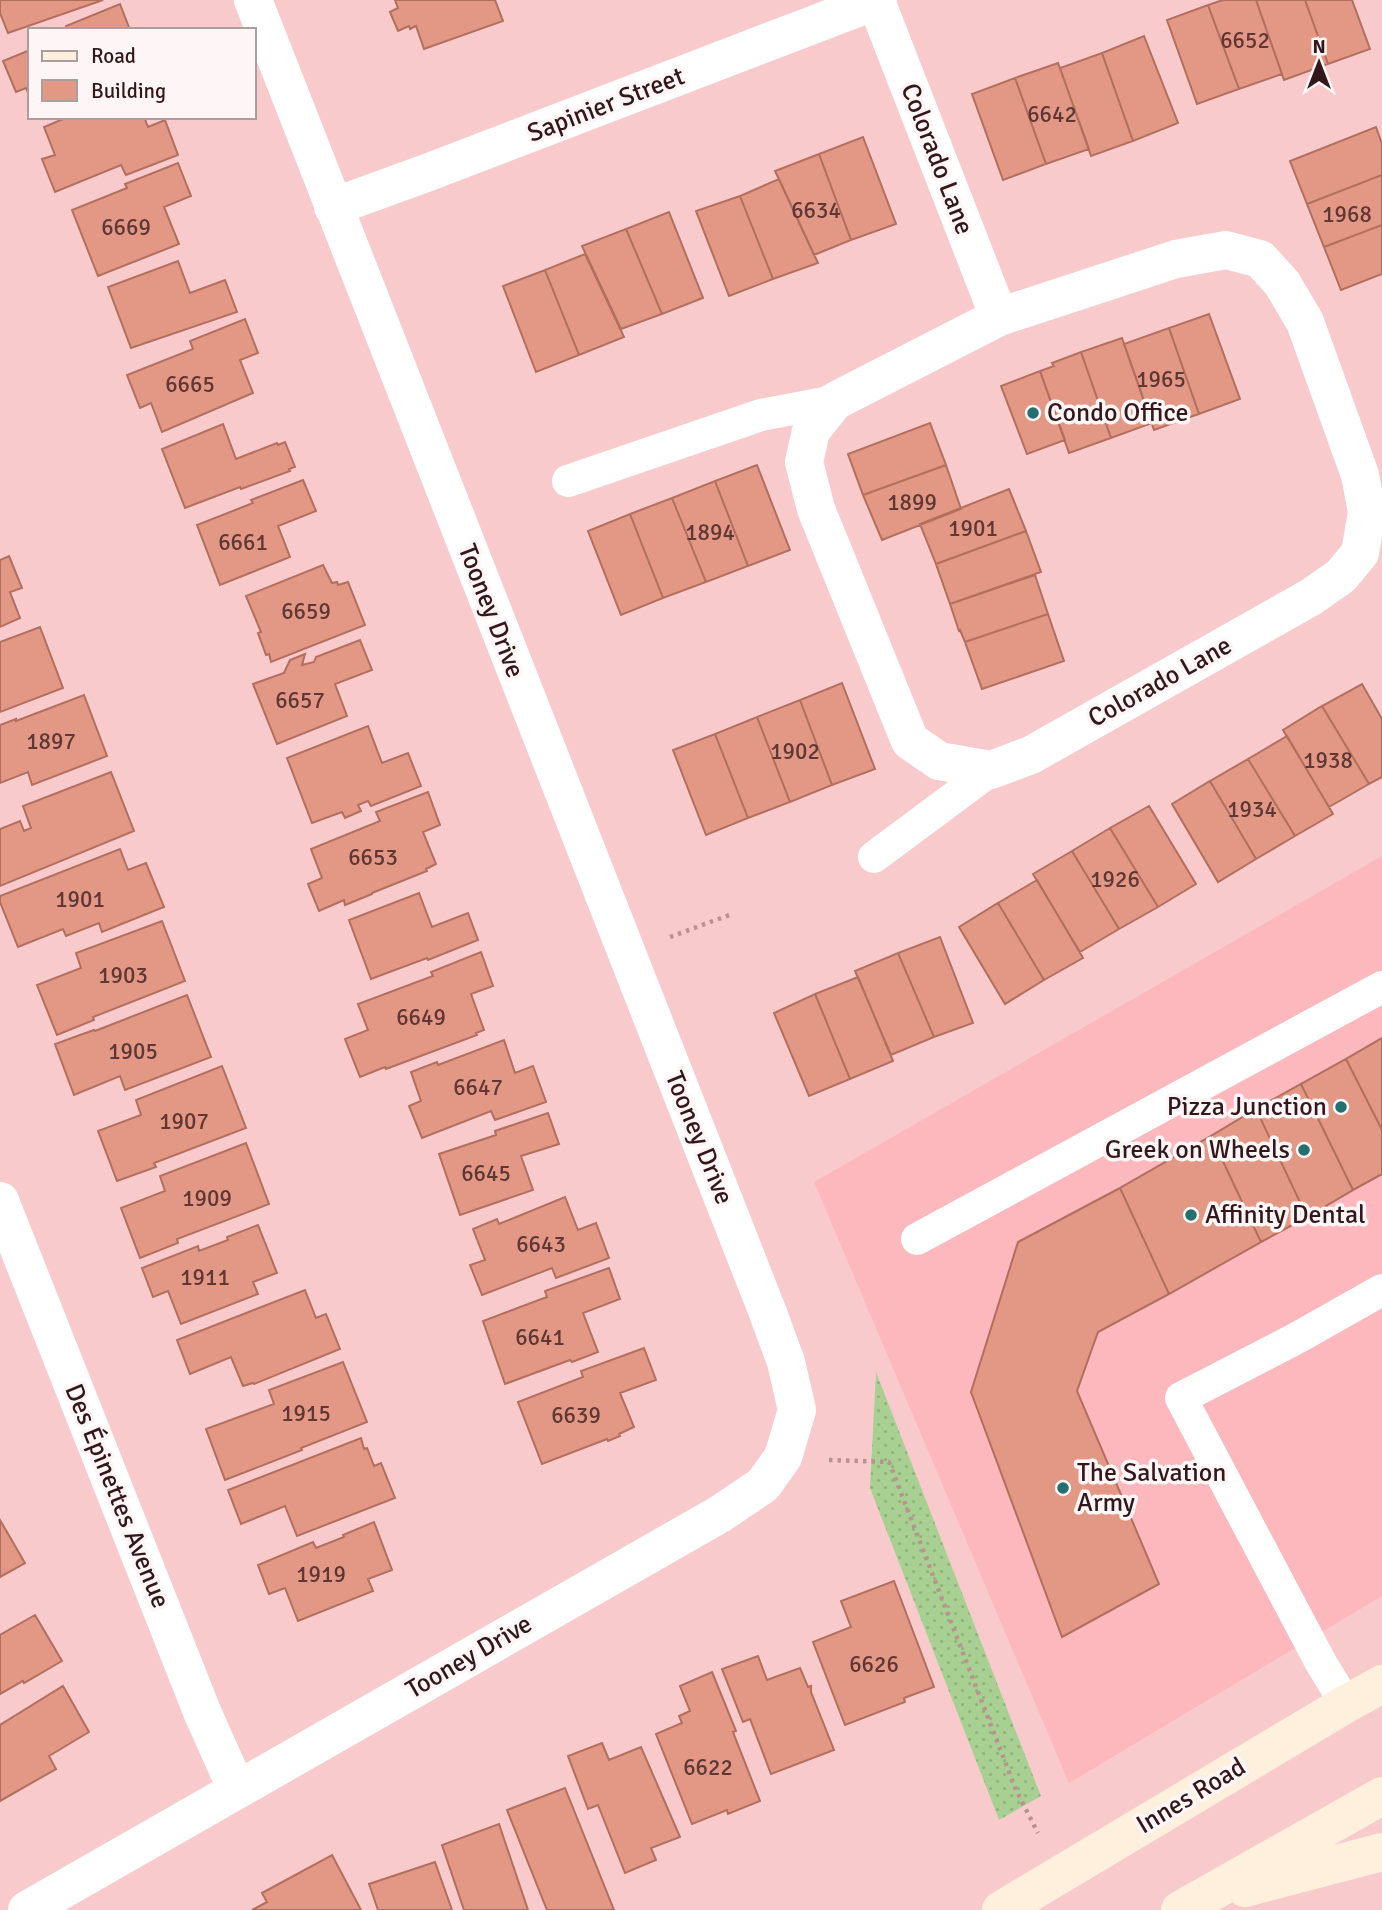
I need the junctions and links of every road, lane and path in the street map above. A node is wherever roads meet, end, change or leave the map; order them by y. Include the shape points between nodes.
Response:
1 (253, 0) edge
2 (877, 1) edge
3 (333, 207) junction
4 (999, 317) junction
5 (835, 401) junction
6 (568, 481) dead end
7 (991, 770) junction
8 (874, 857) dead end
9 (732, 915) dead end
10 (626, 954) junction
11 (1382, 987) edge
12 (0, 1201) edge
13 (917, 1240) dead end
14 (1382, 1290) edge
15 (783, 1457) junction
16 (1382, 1684) edge
17 (1346, 1704) junction
18 (237, 1790) junction
19 (1382, 1796) edge
20 (1382, 1852) edge
21 (1038, 1887) junction
22 (1192, 1907) edge
23 (27, 1910) edge
24 (1001, 1910) edge

1 - 3 street, Tooney Drive
2 - 3 street, Sapinier Street
2 - 4 street, Colorado Lane
3 - 10 street, Tooney Drive
4 - 5 street, Colorado Lane
4 - 7 street, Colorado Lane via 1176,259 1226,250 1259,259 1282,283 1305,323 1360,475 1367,512 1360,553 1340,576 1311,597 1031,755
5 - 6 lane via 761,415
5 - 7 street, Colorado Lane via 811,431 804,462 816,509 910,741 939,761
7 - 8 lane
9 - 10 path
10 - 15 street, Tooney Drive via 786,1362 797,1410
11 - 13 lane
12 - 18 street, Des Épinettes Avenue
14 - 17 lane via 1181,1398
15 - 18 street, Tooney Drive via 763,1485 720,1514
15 - 21 path via 889,1462 1016,1790 1038,1832
16 - 17 main road, Innes Road
17 - 21 main road, Innes Road
18 - 23 street, Tooney Drive
19 - 22 main road
20 - 22 main road
21 - 24 main road, Innes Road

